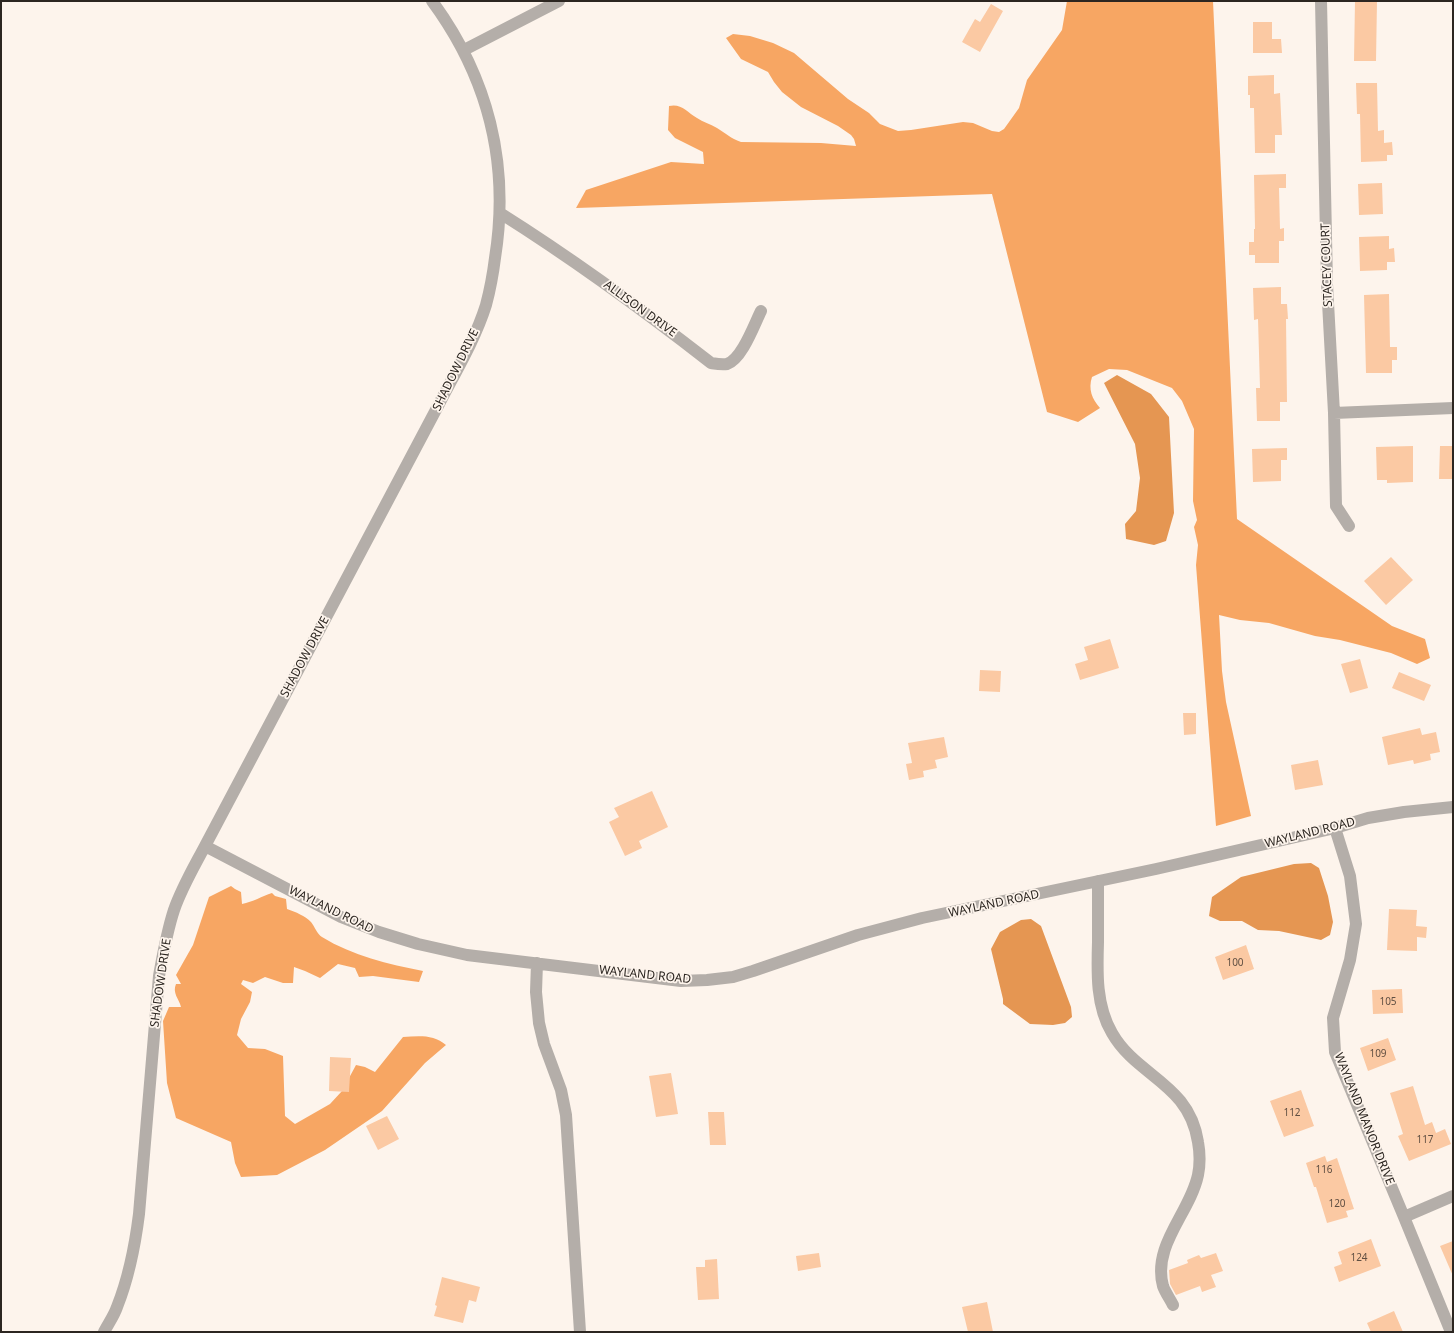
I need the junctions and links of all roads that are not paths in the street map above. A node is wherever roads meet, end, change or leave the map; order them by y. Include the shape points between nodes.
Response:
1 (432, 1) edge
2 (559, 1) edge
3 (1320, 1) edge
4 (464, 50) junction
5 (500, 213) junction
6 (761, 311) dead end
7 (1453, 408) edge
8 (1334, 413) junction
9 (1349, 526) dead end
10 (1453, 807) edge
11 (1335, 828) junction
12 (205, 846) junction
13 (1098, 881) junction
14 (537, 963) junction
15 (1453, 1196) edge
16 (1404, 1216) junction
17 (1173, 1305) dead end
18 (104, 1332) edge
19 (580, 1332) edge
20 (1451, 1332) edge

1 - 4 street, SHADOW DRIVE
2 - 4 street
3 - 8 street, STACEY COURT via 1327,284
4 - 5 street, SHADOW DRIVE via 478,83 496,149
5 - 6 street, ALLISON DRIVE via 541,238 711,363 728,363 738,356
5 - 12 street, SHADOW DRIVE via 492,278 486,305 474,337
7 - 8 street
8 - 9 street, STACEY COURT via 1336,506
10 - 11 street, WAYLAND ROAD via 1368,818
11 - 13 street, WAYLAND ROAD
11 - 16 street, WAYLAND MANOR DRIVE via 1350,876 1356,924 1350,960 1333,1018 1335,1052
12 - 14 street, WAYLAND ROAD via 341,917 379,932 467,955
12 - 18 street, SHADOW DRIVE via 174,910 163,952 135,1244 117,1308
13 - 14 street, WAYLAND ROAD via 922,918 858,935 726,978 681,981
13 - 17 street via 1097,974 1104,1015 1111,1033 1130,1056 1174,1092 1192,1121 1198,1142 1198,1176 1164,1254 1163,1286
14 - 19 street via 539,1023 561,1090 566,1115
15 - 16 street
16 - 20 street, WAYLAND MANOR DRIVE

